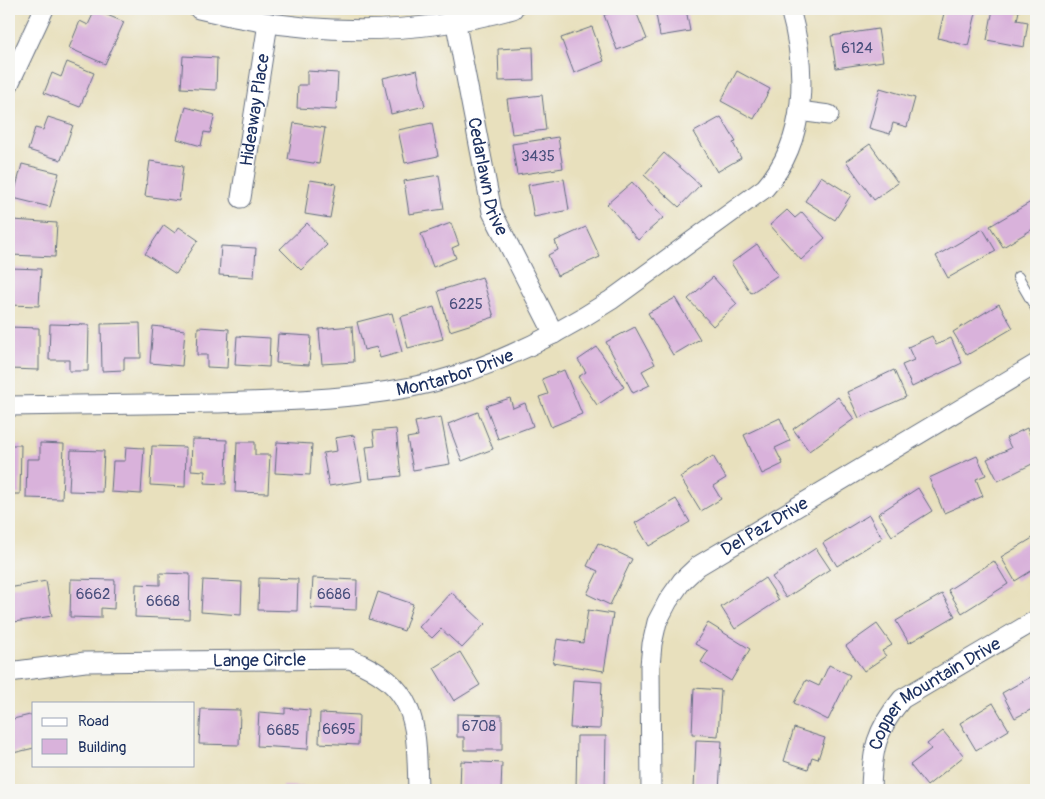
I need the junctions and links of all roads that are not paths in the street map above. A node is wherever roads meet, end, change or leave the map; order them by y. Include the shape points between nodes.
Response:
1 (44, 9) edge
2 (199, 9) edge
3 (513, 9) edge
4 (790, 9) edge
5 (454, 16) edge
6 (268, 23) junction
7 (9, 84) edge
8 (799, 111) junction
9 (829, 115) dead end
10 (241, 198) dead end
11 (1018, 277) dead end
12 (1036, 308) edge
13 (554, 334) junction
14 (1036, 364) edge
15 (9, 406) edge
16 (1036, 620) edge
17 (9, 672) edge
18 (418, 790) edge
19 (651, 790) edge
20 (871, 790) edge

1 - 7 street
2 - 6 street
3 - 5 street
4 - 8 street, Montarbor Drive via 798,39
5 - 6 street via 405,29 363,31
5 - 13 street, Cedarlawn Drive via 492,212
6 - 10 street, Hideaway Place
8 - 9 street
8 - 13 street, Montarbor Drive via 795,136 787,156 765,188 612,300
11 - 12 lane
13 - 15 street, Montarbor Drive via 494,362 436,381 347,398
14 - 19 street, Del Paz Drive via 698,566 682,581 657,622 652,644
16 - 20 street, Copper Mountain Drive via 902,699 889,715 873,749
17 - 18 street, Lange Circle via 85,662 350,659 388,679 403,696 416,735

